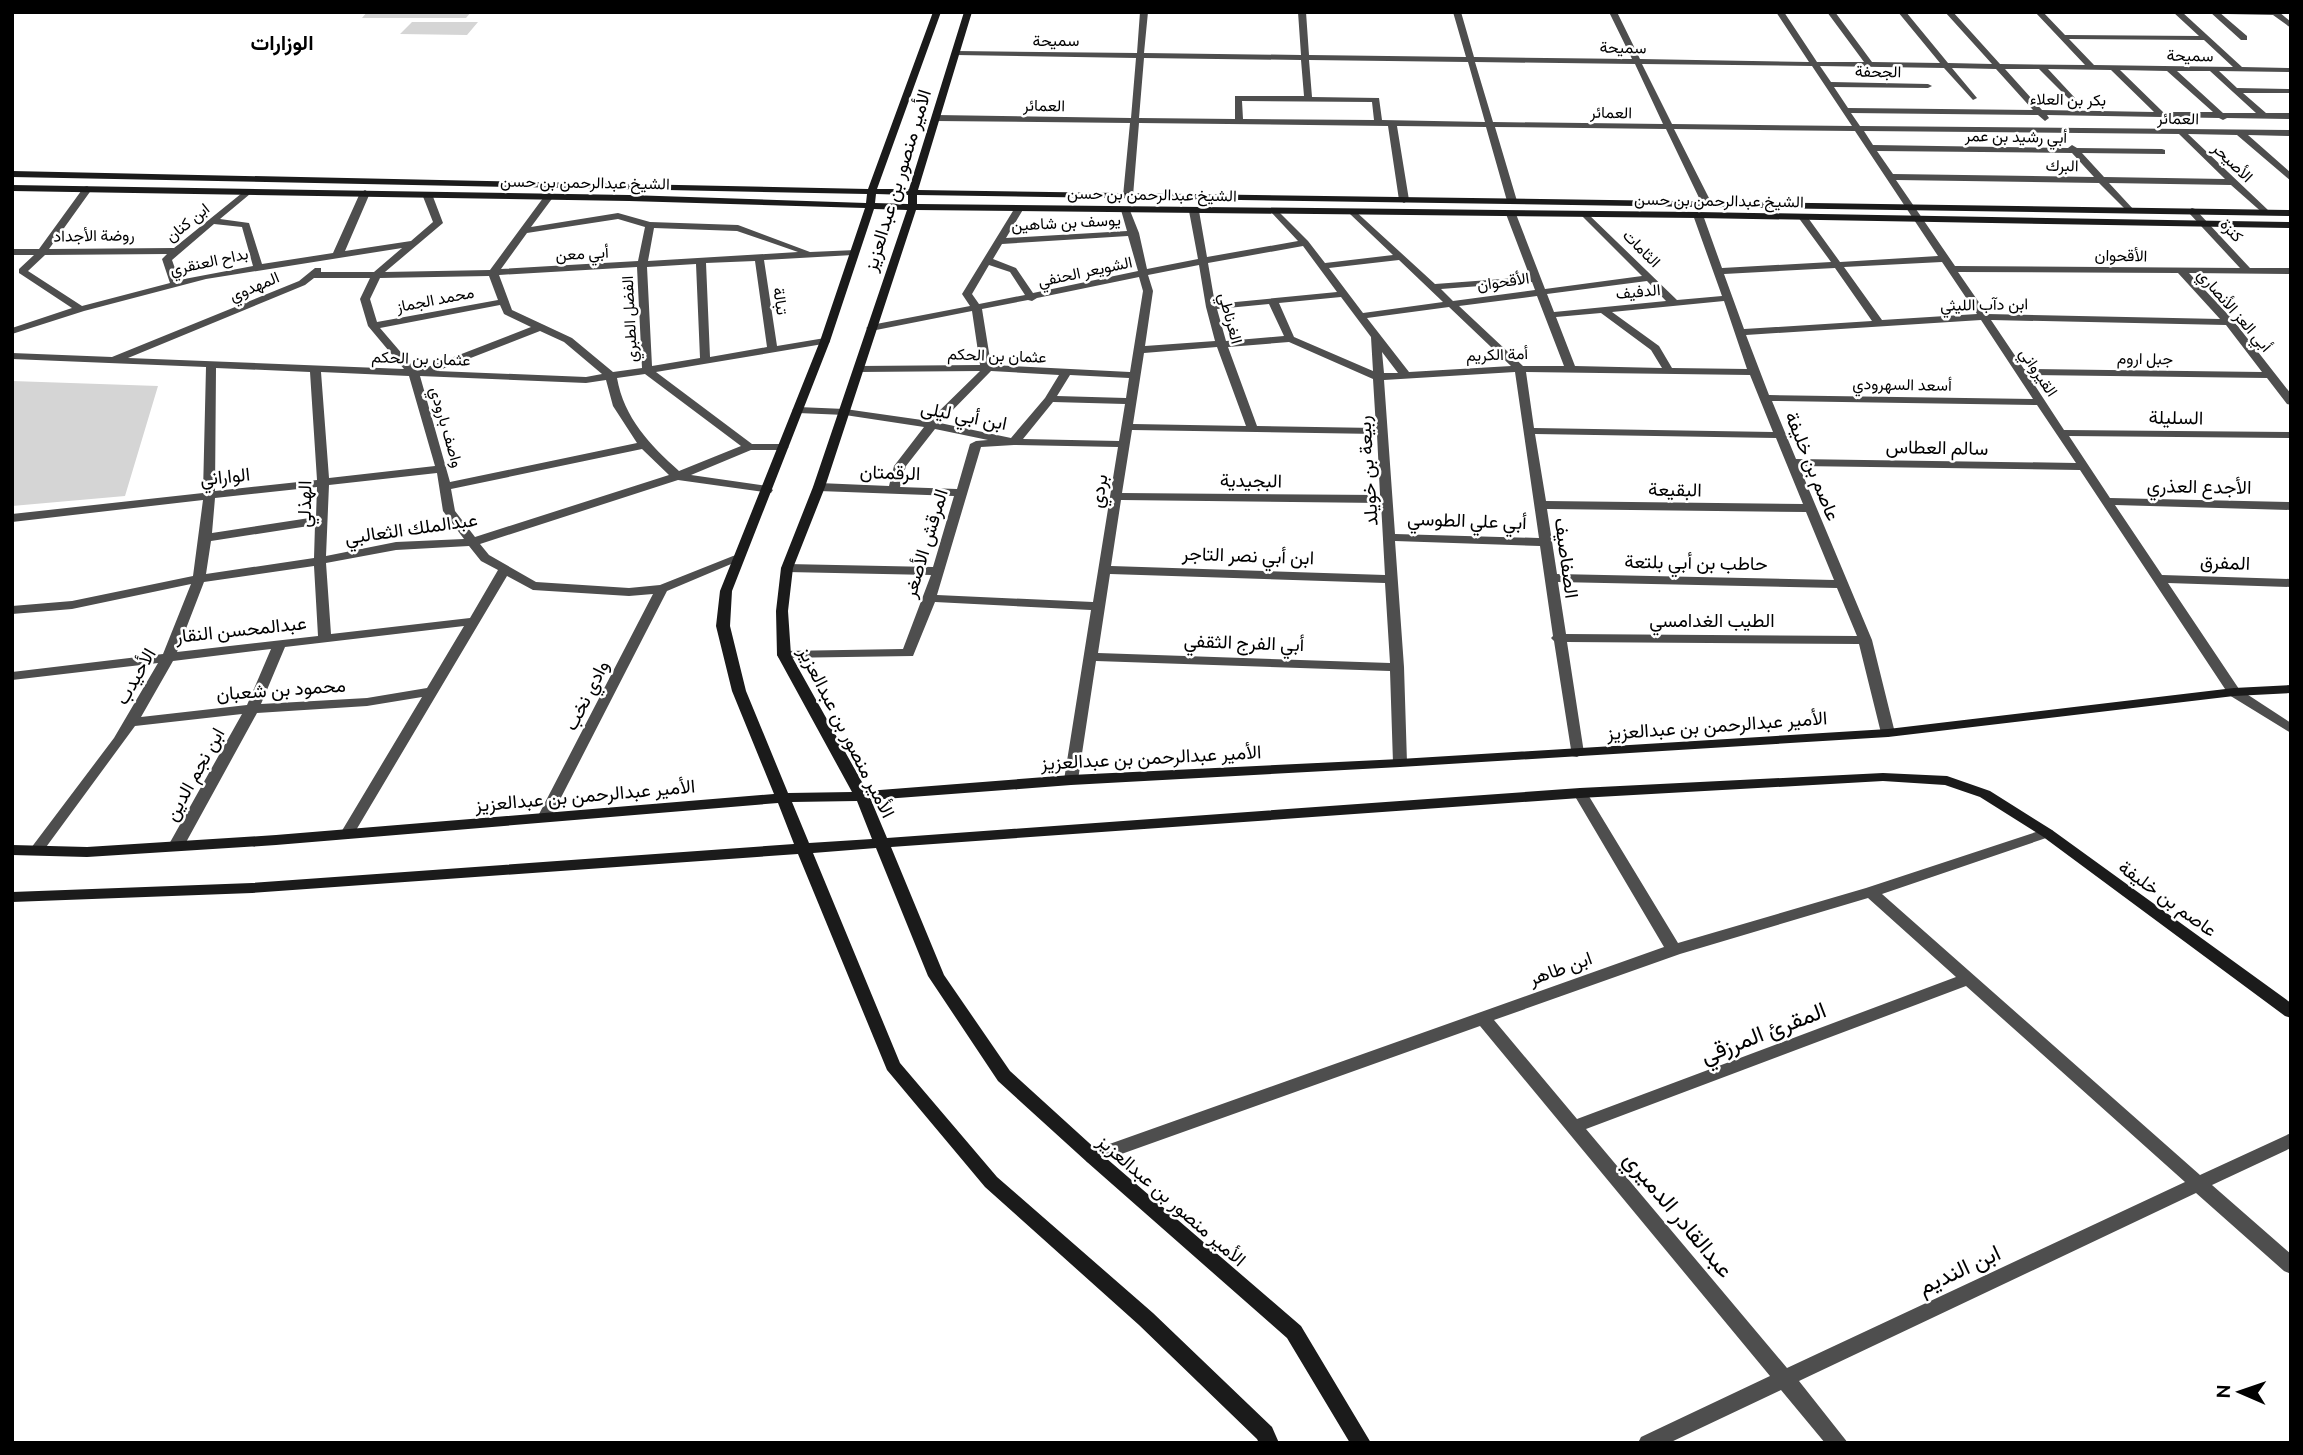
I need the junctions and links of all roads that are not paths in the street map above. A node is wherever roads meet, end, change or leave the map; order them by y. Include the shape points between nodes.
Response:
1 (937, 12) edge
2 (968, 12) edge
3 (1144, 12) edge
4 (1301, 12) edge
5 (1457, 12) edge
6 (1614, 12) edge
7 (1780, 12) edge
8 (1831, 12) edge
9 (1902, 12) edge
10 (1949, 12) edge
11 (2039, 12) edge
12 (2177, 12) edge
13 (2214, 12) edge
14 (2227, 12) edge
15 (2274, 13) edge
16 (2291, 26) edge
17 (2062, 37) junction
18 (2206, 38) junction
19 (2244, 38) dead end
20 (956, 53) junction
21 (1140, 54) junction
22 (1305, 57) junction
23 (1471, 59) junction
24 (1637, 61) junction
25 (1814, 64) junction
26 (1870, 65) junction
27 (1947, 65) junction
28 (1998, 66) junction
29 (2041, 67) junction
30 (2092, 68) junction
31 (2113, 68) junction
32 (2170, 69) junction
33 (2212, 69) junction
34 (2241, 70) junction
35 (2291, 70) edge
36 (1828, 84) junction
37 (1928, 86) dead end
38 (2236, 90) junction
39 (2291, 91) edge
40 (1973, 98) dead end
41 (1294, 99) junction
42 (1308, 99) junction
43 (2072, 100) dead end
44 (1845, 110) junction
45 (2041, 113) junction
46 (2161, 114) junction
47 (2221, 115) junction
48 (2264, 116) junction
49 (2291, 116) edge
50 (936, 118) junction
51 (1135, 120) junction
52 (1238, 121) junction
53 (1295, 122) junction
54 (1378, 123) junction
55 (1392, 123) junction
56 (1490, 124) junction
57 (1669, 126) junction
58 (1857, 128) junction
59 (2057, 131) junction
60 (2182, 132) junction
61 (2241, 133) junction
62 (2289, 135) edge
63 (1871, 148) junction
64 (2075, 151) junction
65 (2162, 152) dead end
66 (12, 174) edge
67 (1890, 177) junction
68 (2291, 178) edge
69 (2101, 180) junction
70 (2234, 182) junction
71 (12, 188) edge
72 (87, 189) junction
73 (247, 191) junction
74 (913, 191) junction
75 (365, 193) junction
76 (427, 194) junction
77 (548, 196) junction
78 (1128, 196) junction
79 (629, 198) junction
80 (871, 199) junction
81 (1404, 200) junction
82 (1512, 201) junction
83 (1707, 204) junction
84 (912, 207) junction
85 (1910, 207) junction
86 (1019, 208) junction
87 (1126, 209) junction
88 (2129, 210) junction
89 (1194, 211) junction
90 (2192, 211) junction
91 (1276, 212) junction
92 (1353, 212) junction
93 (2265, 212) junction
94 (2291, 213) edge
95 (1510, 214) junction
96 (1586, 215) junction
97 (1698, 215) junction
98 (618, 216) junction
99 (1803, 217) junction
100 (1917, 219) junction
101 (213, 221) junction
102 (2204, 224) junction
103 (649, 225) junction
104 (2291, 225) edge
105 (524, 231) junction
106 (1134, 233) junction
107 (1000, 241) junction
108 (418, 243) junction
109 (1305, 243) junction
110 (12, 251) edge
111 (176, 251) junction
112 (42, 252) junction
113 (853, 252) junction
114 (339, 253) junction
115 (814, 255) junction
116 (1402, 257) junction
117 (758, 258) junction
118 (1202, 259) junction
119 (988, 261) junction
120 (701, 262) junction
121 (1834, 263) junction
122 (1948, 264) junction
123 (642, 265) junction
124 (1322, 266) junction
125 (258, 267) junction
126 (1718, 271) junction
127 (2181, 271) junction
128 (2248, 271) junction
129 (2291, 271) edge
130 (17, 272) edge
131 (493, 273) junction
132 (1144, 274) junction
133 (312, 275) junction
134 (376, 275) junction
135 (1650, 278) junction
136 (1537, 279) junction
137 (175, 284) junction
138 (1434, 287) junction
139 (1542, 291) junction
140 (1343, 294) junction
141 (1032, 298) junction
142 (1728, 299) junction
143 (503, 302) junction
144 (1273, 302) junction
145 (1674, 303) junction
146 (1452, 304) junction
147 (1211, 307) junction
148 (80, 309) junction
149 (977, 309) junction
150 (1603, 310) junction
151 (1550, 315) junction
152 (1360, 316) junction
153 (1983, 317) junction
154 (2230, 322) junction
155 (1880, 324) junction
156 (373, 326) junction
157 (540, 327) junction
158 (871, 328) junction
159 (12, 331) edge
160 (1740, 332) junction
161 (1376, 337) junction
162 (1290, 339) junction
163 (825, 341) junction
164 (1221, 343) junction
165 (772, 349) junction
166 (1138, 350) junction
167 (12, 356) edge
168 (112, 360) junction
169 (705, 360) junction
170 (211, 365) junction
171 (986, 368) junction
172 (315, 369) junction
173 (859, 369) junction
174 (1520, 369) junction
175 (647, 370) junction
176 (1571, 370) junction
177 (1669, 371) junction
178 (1754, 372) junction
179 (2020, 372) junction
180 (1404, 373) junction
181 (414, 374) junction
182 (1065, 374) junction
183 (2270, 375) junction
184 (611, 376) junction
185 (1134, 376) junction
186 (1378, 377) junction
187 (1764, 398) junction
188 (1050, 399) junction
189 (1130, 401) junction
190 (2040, 402) junction
191 (2291, 402) edge
192 (797, 410) junction
193 (845, 412) junction
194 (932, 425) junction
195 (1126, 427) junction
196 (1253, 429) junction
197 (1382, 431) junction
198 (1529, 431) junction
199 (2060, 433) junction
200 (1780, 435) junction
201 (2291, 435) edge
202 (1014, 442) junction
203 (1124, 444) junction
204 (643, 445) junction
205 (749, 447) junction
206 (783, 447) junction
207 (1791, 462) junction
208 (2083, 467) junction
209 (442, 469) junction
210 (677, 476) junction
211 (323, 482) junction
212 (445, 487) junction
213 (819, 487) junction
214 (894, 489) junction
215 (767, 490) junction
216 (960, 493) junction
217 (209, 495) junction
218 (1115, 496) junction
219 (1386, 499) junction
220 (2106, 501) junction
221 (1540, 505) junction
222 (2291, 506) edge
223 (1810, 509) junction
224 (12, 518) edge
225 (322, 520) junction
226 (1389, 537) junction
227 (204, 538) junction
228 (473, 542) junction
229 (1544, 542) junction
230 (737, 558) junction
231 (320, 561) junction
232 (788, 568) junction
233 (505, 569) junction
234 (1104, 570) junction
235 (938, 571) junction
236 (1550, 578) junction
237 (199, 579) junction
238 (1391, 579) junction
239 (2158, 579) junction
240 (2291, 583) edge
241 (1841, 584) junction
242 (662, 589) junction
243 (930, 597) junction
244 (1098, 606) junction
245 (12, 610) edge
246 (474, 621) junction
247 (1558, 638) junction
248 (325, 639) junction
249 (1865, 640) junction
250 (280, 644) junction
251 (784, 655) junction
252 (170, 656) junction
253 (1090, 657) junction
254 (1397, 667) junction
255 (12, 676) edge
256 (2291, 689) edge
257 (432, 691) junction
258 (2234, 692) junction
259 (252, 709) junction
260 (131, 722) junction
261 (2291, 729) edge
262 (1888, 733) junction
263 (1577, 753) junction
264 (1400, 764) junction
265 (1071, 779) junction
266 (1580, 793) junction
267 (862, 796) junction
268 (782, 797) junction
269 (544, 818) junction
270 (2047, 833) junction
271 (347, 834) junction
272 (881, 842) junction
273 (176, 846) junction
274 (802, 848) junction
275 (12, 850) edge
276 (36, 850) junction
277 (1871, 892) junction
278 (12, 897) edge
279 (1674, 950) junction
280 (1968, 979) junction
281 (2291, 1012) edge
282 (1483, 1018) junction
283 (1574, 1127) junction
284 (2291, 1139) edge
285 (1093, 1157) junction
286 (2197, 1184) junction
287 (2291, 1266) edge
288 (1784, 1378) junction
289 (1269, 1443) edge
290 (1361, 1443) edge
291 (1648, 1443) edge
292 (1839, 1443) edge

1 - 80 street, الأمير منصور بن عبدالعزيز
2 - 20 street, الأمير منصور بن عبدالعزيز
3 - 21 street
4 - 22 street
5 - 23 street
6 - 24 street
7 - 25 street, القيرواني
8 - 26 street
9 - 27 street
10 - 28 street
11 - 17 street
12 - 18 street
13 - 19 street
14 - 15 street
15 - 16 street
17 - 18 street
17 - 30 street
18 - 34 street
20 - 21 street, سميحة
20 - 50 street, الأمير منصور بن عبدالعزيز
21 - 22 street, سميحة
21 - 51 street
22 - 23 street, سميحة
22 - 42 street
23 - 24 street, سميحة
23 - 56 street
24 - 25 street, سميحة
24 - 57 street
25 - 26 street, سميحة
25 - 36 street, القيرواني
26 - 27 street, سميحة
27 - 28 street, سميحة
27 - 40 street
28 - 29 street, سميحة
28 - 45 street
29 - 30 street, سميحة
29 - 43 street
30 - 31 street, سميحة
31 - 32 street, سميحة
31 - 46 street
32 - 33 street, سميحة
32 - 47 street
33 - 34 street, سميحة
33 - 38 street
34 - 35 street, سميحة
36 - 37 street, الجحفة
36 - 44 street, القيرواني
38 - 39 street
38 - 48 street
41 - 42 street
41 - 52 street via 1238,98
41 - 53 street
42 - 54 street via 1376,100
44 - 45 street, بكر بن العلاء
44 - 58 street, القيرواني
45 - 46 street, بكر بن العلاء
45 - 59 street
46 - 47 street, بكر بن العلاء
47 - 48 street, بكر بن العلاء
47 - 61 street
48 - 49 street, بكر بن العلاء
50 - 51 street, العمائر
50 - 74 street, الأمير منصور بن عبدالعزيز
51 - 52 street, العمائر
51 - 78 street
52 - 53 street, العمائر
53 - 54 street, العمائر
54 - 55 street, العمائر
55 - 56 street, العمائر
55 - 81 street
56 - 57 street, العمائر
56 - 82 street
57 - 58 street, العمائر
57 - 83 street
58 - 59 street, العمائر
58 - 63 street, القيرواني
59 - 60 street, العمائر
59 - 64 street
60 - 61 street, العمائر
60 - 70 street, الأصيحر
61 - 62 street, العمائر
61 - 68 street
63 - 64 street, أبي رشيد بن عمر
63 - 67 street, القيرواني
64 - 65 street, أبي رشيد بن عمر
64 - 69 street
66 - 80 street, الشيخ عبدالرحمن بن حسن
67 - 69 street, البرك
67 - 85 street, القيرواني
69 - 70 street, البرك
69 - 88 street
70 - 93 street, الأصيحر
71 - 72 street, الشيخ عبدالرحمن بن حسن
72 - 73 street, الشيخ عبدالرحمن بن حسن
72 - 112 street
73 - 75 street, الشيخ عبدالرحمن بن حسن
73 - 101 street, ابن كنان
74 - 78 street, الشيخ عبدالرحمن بن حسن
74 - 80 street, الشيخ عبدالرحمن بن حسن
74 - 84 street, الأمير منصور بن عبدالعزيز
75 - 76 street, الشيخ عبدالرحمن بن حسن
75 - 114 street, المهدوي
76 - 77 street, الشيخ عبدالرحمن بن حسن
76 - 108 street via 438,223
77 - 79 street, الشيخ عبدالرحمن بن حسن
77 - 105 street
78 - 81 street, الشيخ عبدالرحمن بن حسن
79 - 80 street, الشيخ عبدالرحمن بن حسن
79 - 98 street
80 - 84 street, الشيخ عبدالرحمن بن حسن
80 - 113 street, الأمير منصور بن عبدالعزيز
81 - 82 street, الشيخ عبدالرحمن بن حسن
82 - 83 street, الشيخ عبدالرحمن بن حسن
83 - 85 street, الشيخ عبدالرحمن بن حسن
84 - 86 street, الشيخ عبدالرحمن بن حسن
84 - 158 street, الأمير منصور بن عبدالعزيز
85 - 88 street, الشيخ عبدالرحمن بن حسن
85 - 100 street, القيرواني
86 - 87 street, الشيخ عبدالرحمن بن حسن
86 - 107 street
87 - 89 street, الشيخ عبدالرحمن بن حسن
87 - 106 street, بردي
88 - 90 street, الشيخ عبدالرحمن بن حسن
89 - 91 street, الشيخ عبدالرحمن بن حسن
89 - 118 street, الغرناطي
90 - 93 street, الشيخ عبدالرحمن بن حسن
90 - 102 street, كنزة
91 - 92 street, الشيخ عبدالرحمن بن حسن
91 - 109 street
92 - 95 street, الشيخ عبدالرحمن بن حسن
92 - 116 street
93 - 94 street, الشيخ عبدالرحمن بن حسن
95 - 96 street, الشيخ عبدالرحمن بن حسن
95 - 136 street
96 - 97 street, الشيخ عبدالرحمن بن حسن
96 - 135 street, الثامات
97 - 99 street, الشيخ عبدالرحمن بن حسن
97 - 126 street, عاصم بن خليفة
98 - 103 street
98 - 105 street
99 - 100 street, الشيخ عبدالرحمن بن حسن
99 - 121 street
100 - 102 street, الشيخ عبدالرحمن بن حسن
100 - 122 street, القيرواني
101 - 111 street, ابن كنان
101 - 125 street via 246,225
102 - 104 street, الشيخ عبدالرحمن بن حسن
102 - 128 street, كنزة
103 - 115 street via 738,228
103 - 123 street, الفضل الطبري
105 - 131 street
106 - 107 street, يوسف بن شاهين
106 - 132 street, بردي
107 - 119 street
108 - 114 street, بداح العنقري
108 - 134 street
109 - 118 street, الشويعر الحنفي
109 - 124 street
110 - 112 street, روضة الأجداد
111 - 112 street, روضة الأجداد
111 - 137 street, ابن كنان via 167,259
112 - 130 street
113 - 115 street, أبي معن
113 - 163 street, الأمير منصور بن عبدالعزيز
114 - 125 street, بداح العنقري
114 - 133 street, المهدوي
115 - 117 street, أبي معن
116 - 124 street
116 - 138 street
117 - 120 street, أبي معن
117 - 165 street, تبالة
118 - 132 street, الشويعر الحنفي
118 - 147 street, الغرناطي
119 - 141 street via 1013,270
119 - 149 street via 967,294
120 - 123 street, أبي معن
120 - 169 street
121 - 122 street, الأقحوان
121 - 126 street, الأقحوان
121 - 155 street
122 - 127 street, الأقحوان
122 - 153 street, القيرواني
123 - 131 street, أبي معن
123 - 175 street, الفضل الطبري
124 - 140 street
125 - 137 street, بداح العنقري
126 - 142 street, عاصم بن خليفة
127 - 128 street, الأقحوان
127 - 154 street, أبي العز الأنصاري
128 - 129 street, الأقحوان
130 - 148 street
131 - 134 street, أبي معن
131 - 143 street
132 - 141 street, الشويعر الحنفي
132 - 166 street, بردي via 1148,291
133 - 134 street, أبي معن
133 - 168 street, المهدوي
134 - 156 street via 365,299
135 - 139 street, الأقحوان
135 - 145 street, الثامات
136 - 138 street
136 - 139 street
137 - 148 street, بداح العنقري
138 - 146 street
139 - 146 street, الأقحوان
139 - 151 street
140 - 144 street
140 - 152 street
141 - 149 street, الشويعر الحنفي
142 - 145 street, الدفيف
142 - 160 street, عاصم بن خليفة
143 - 156 street, محمد الجماز
143 - 157 street via 508,313
144 - 147 street
144 - 162 street
145 - 150 street, الدفيف
146 - 152 street, الأقحوان
146 - 174 street
147 - 164 street, الغرناطي
148 - 159 street, بداح العنقري
149 - 158 street, الشويعر الحنفي
149 - 171 street
150 - 151 street, الدفيف
150 - 177 street via 1656,348
151 - 176 street
152 - 161 street
153 - 154 street, ابن دآب الليثي
153 - 155 street, ابن دآب الليثي
153 - 179 street, القيرواني
154 - 183 street, أبي العز الأنصاري
155 - 160 street, ابن دآب الليثي
156 - 181 street, واصف بارودي
157 - 181 street
157 - 184 street via 568,340
158 - 173 street, الأمير منصور بن عبدالعزيز
160 - 178 street, عاصم بن خليفة
161 - 180 street
161 - 186 street, ربيعة بن خويلد
162 - 164 street
162 - 186 street
163 - 165 street, عثمان بن الحكم
163 - 192 street, الأمير منصور بن عبدالعزيز
164 - 166 street
164 - 196 street, الغرناطي
165 - 169 street, عثمان بن الحكم
166 - 185 street, بردي
167 - 168 street, عثمان بن الحكم
168 - 170 street, عثمان بن الحكم
169 - 175 street, عثمان بن الحكم
170 - 172 street, عثمان بن الحكم
170 - 217 street, الأحيدب
171 - 173 street, عثمان بن الحكم
171 - 182 street, عثمان بن الحكم
171 - 194 street
172 - 181 street, عثمان بن الحكم
172 - 211 street, الهذلي
173 - 193 street, الأمير منصور بن عبدالعزيز
174 - 176 street, أمة الكريم
174 - 180 street, أمة الكريم
174 - 198 street, الصفاصيف
175 - 184 street, عثمان بن الحكم
175 - 205 street, الفضل الطبري
176 - 177 street, أمة الكريم
177 - 178 street, أمة الكريم
178 - 187 street, عاصم بن خليفة
179 - 183 street, جبل اروم
179 - 190 street, القيرواني
180 - 186 street, أمة الكريم
181 - 184 street, عثمان بن الحكم via 586,380
181 - 209 street, واصف بارودي
182 - 185 street, عثمان بن الحكم
182 - 188 street
183 - 191 street, أبي العز الأنصاري
184 - 204 street via 613,395
185 - 189 street, بردي
186 - 197 street, ربيعة بن خويلد
187 - 190 street, أسعد السهرودي
187 - 200 street, عاصم بن خليفة
188 - 189 street
188 - 202 street
189 - 195 street, بردي
190 - 199 street, القيرواني
192 - 193 street, ابن أبي ليلى
192 - 206 street, الأمير منصور بن عبدالعزيز
193 - 194 street, ابن أبي ليلى
193 - 213 street, الأمير منصور بن عبدالعزيز
194 - 202 street, ابن أبي ليلى
194 - 214 street via 900,466
195 - 196 street
195 - 203 street, بردي
196 - 197 street
197 - 219 street, ربيعة بن خويلد
198 - 200 street
198 - 221 street, الصفاصيف
199 - 201 street, السليلة
199 - 208 street, القيرواني
200 - 207 street, عاصم بن خليفة
202 - 203 street, ابن أبي ليلى
202 - 216 street, المرقش الأصغر via 976,444
203 - 218 street, بردي
204 - 210 street
204 - 212 street
205 - 206 street
205 - 210 street
206 - 215 street, الأمير منصور بن عبدالعزيز
207 - 208 street, سالم العطاس
207 - 223 street, عاصم بن خليفة
208 - 220 street, القيرواني
209 - 211 street, الواراني
209 - 212 street, واصف بارودي
210 - 215 street, عبدالملك الثعالبي
210 - 228 street, عبدالملك الثعالبي
211 - 217 street, الواراني
211 - 225 street, الهذلي
212 - 228 street, واصف بارودي via 449,511
213 - 214 street, الرقمتان
213 - 232 street, الأمير منصور بن عبدالعزيز
214 - 216 street, الرقمتان
215 - 230 street, الأمير منصور بن عبدالعزيز
216 - 235 street, المرقش الأصغر
217 - 224 street, الواراني
217 - 227 street, الأحيدب
218 - 219 street, البجيدية
218 - 234 street, بردي
219 - 226 street, ربيعة بن خويلد
220 - 222 street, الأجدع العذري
220 - 239 street, القيرواني
221 - 223 street, البقيعة
221 - 229 street, الصفاصيف
223 - 241 street, عاصم بن خليفة
225 - 227 street
225 - 231 street, الهذلي
226 - 229 street, أبي علي الطوسي
226 - 238 street, ربيعة بن خويلد
227 - 237 street, الأحيدب
228 - 231 street, عبدالملك الثعالبي via 396,546
228 - 233 street, واصف بارودي via 485,558
229 - 236 street, الصفاصيف
230 - 242 street, واصف بارودي
230 - 268 street, الأمير منصور بن عبدالعزيز via 726,591 723,625 739,691
231 - 237 street, عبدالملك الثعالبي
231 - 248 street, الهذلي
232 - 235 street
232 - 251 street, الأمير منصور بن عبدالعزيز via 782,611
233 - 242 street, واصف بارودي via 533,586 629,592
233 - 246 street
234 - 238 street, ابن أبي نصر التاجر
234 - 244 street, بردي
235 - 243 street, المرقش الأصغر
236 - 241 street, حاطب بن أبي بلتعة
236 - 247 street, الصفاصيف
237 - 245 street, عبدالملك الثعالبي via 72,605
237 - 252 street, الأحيدب
238 - 254 street, ربيعة بن خويلد
239 - 240 street, المفرق
239 - 258 street, القيرواني
241 - 249 street, عاصم بن خليفة
242 - 269 street, وادي نخب
243 - 244 street
243 - 251 street, المرقش الأصغر via 908,653
244 - 253 street, بردي
246 - 248 street, عبدالمحسن النقار
246 - 257 street
247 - 249 street, الطيب الغدامسي
247 - 263 street, الصفاصيف
248 - 250 street, عبدالمحسن النقار
249 - 262 street, عاصم بن خليفة
250 - 252 street, عبدالمحسن النقار
250 - 259 street, ابن نجم الدين
251 - 267 street, الأمير منصور بن عبدالعزيز
252 - 255 street, عبدالمحسن النقار
252 - 260 street, الأحيدب
253 - 254 street, أبي الفرج الثقفي
253 - 265 street, بردي
254 - 264 street, ربيعة بن خويلد
256 - 258 street, الأمير عبدالرحمن بن عبدالعزيز
257 - 259 street, محمود بن شعبان via 367,702
257 - 271 street
258 - 261 street, القيرواني
258 - 262 street, الأمير عبدالرحمن بن عبدالعزيز
259 - 260 street, محمود بن شعبان
259 - 273 street, ابن نجم الدين
260 - 276 street, الأحيدب
262 - 263 street, الأمير عبدالرحمن بن عبدالعزيز
263 - 264 street, الأمير عبدالرحمن بن عبدالعزيز
264 - 265 street, الأمير عبدالرحمن بن عبدالعزيز
265 - 267 street, الأمير عبدالرحمن بن عبدالعزيز
266 - 270 street, عاصم بن خليفة via 1883,777 1947,781 1985,794
266 - 272 street
266 - 279 street
267 - 268 street, الأمير عبدالرحمن بن عبدالعزيز
267 - 272 street, الأمير منصور بن عبدالعزيز
268 - 269 street, الأمير عبدالرحمن بن عبدالعزيز
268 - 274 street, الأمير منصور بن عبدالعزيز
269 - 271 street, الأمير عبدالرحمن بن عبدالعزيز
270 - 277 street, ابن طاهر
270 - 281 street, عاصم بن خليفة
271 - 273 street, الأمير عبدالرحمن بن عبدالعزيز
272 - 274 street
272 - 285 street, الأمير منصور بن عبدالعزيز via 943,987 1004,1076
273 - 276 street, الأمير عبدالرحمن بن عبدالعزيز
274 - 278 street via 251,888
274 - 289 street, الأمير منصور بن عبدالعزيز via 893,1066 991,1182 1146,1319 1265,1433
275 - 276 street, الأمير عبدالرحمن بن عبدالعزيز
277 - 279 street, ابن طاهر
277 - 280 street
279 - 282 street, ابن طاهر
280 - 283 street, المقرئ المرزقي
280 - 286 street
282 - 283 street, عبدالقادر الدميري
282 - 285 street, ابن طاهر
283 - 288 street, عبدالقادر الدميري
284 - 286 street, ابن النديم
285 - 290 street, الأمير منصور بن عبدالعزيز via 1294,1332
286 - 287 street
286 - 288 street, ابن النديم
288 - 291 street, ابن النديم
288 - 292 street, عبدالقادر الدميري

